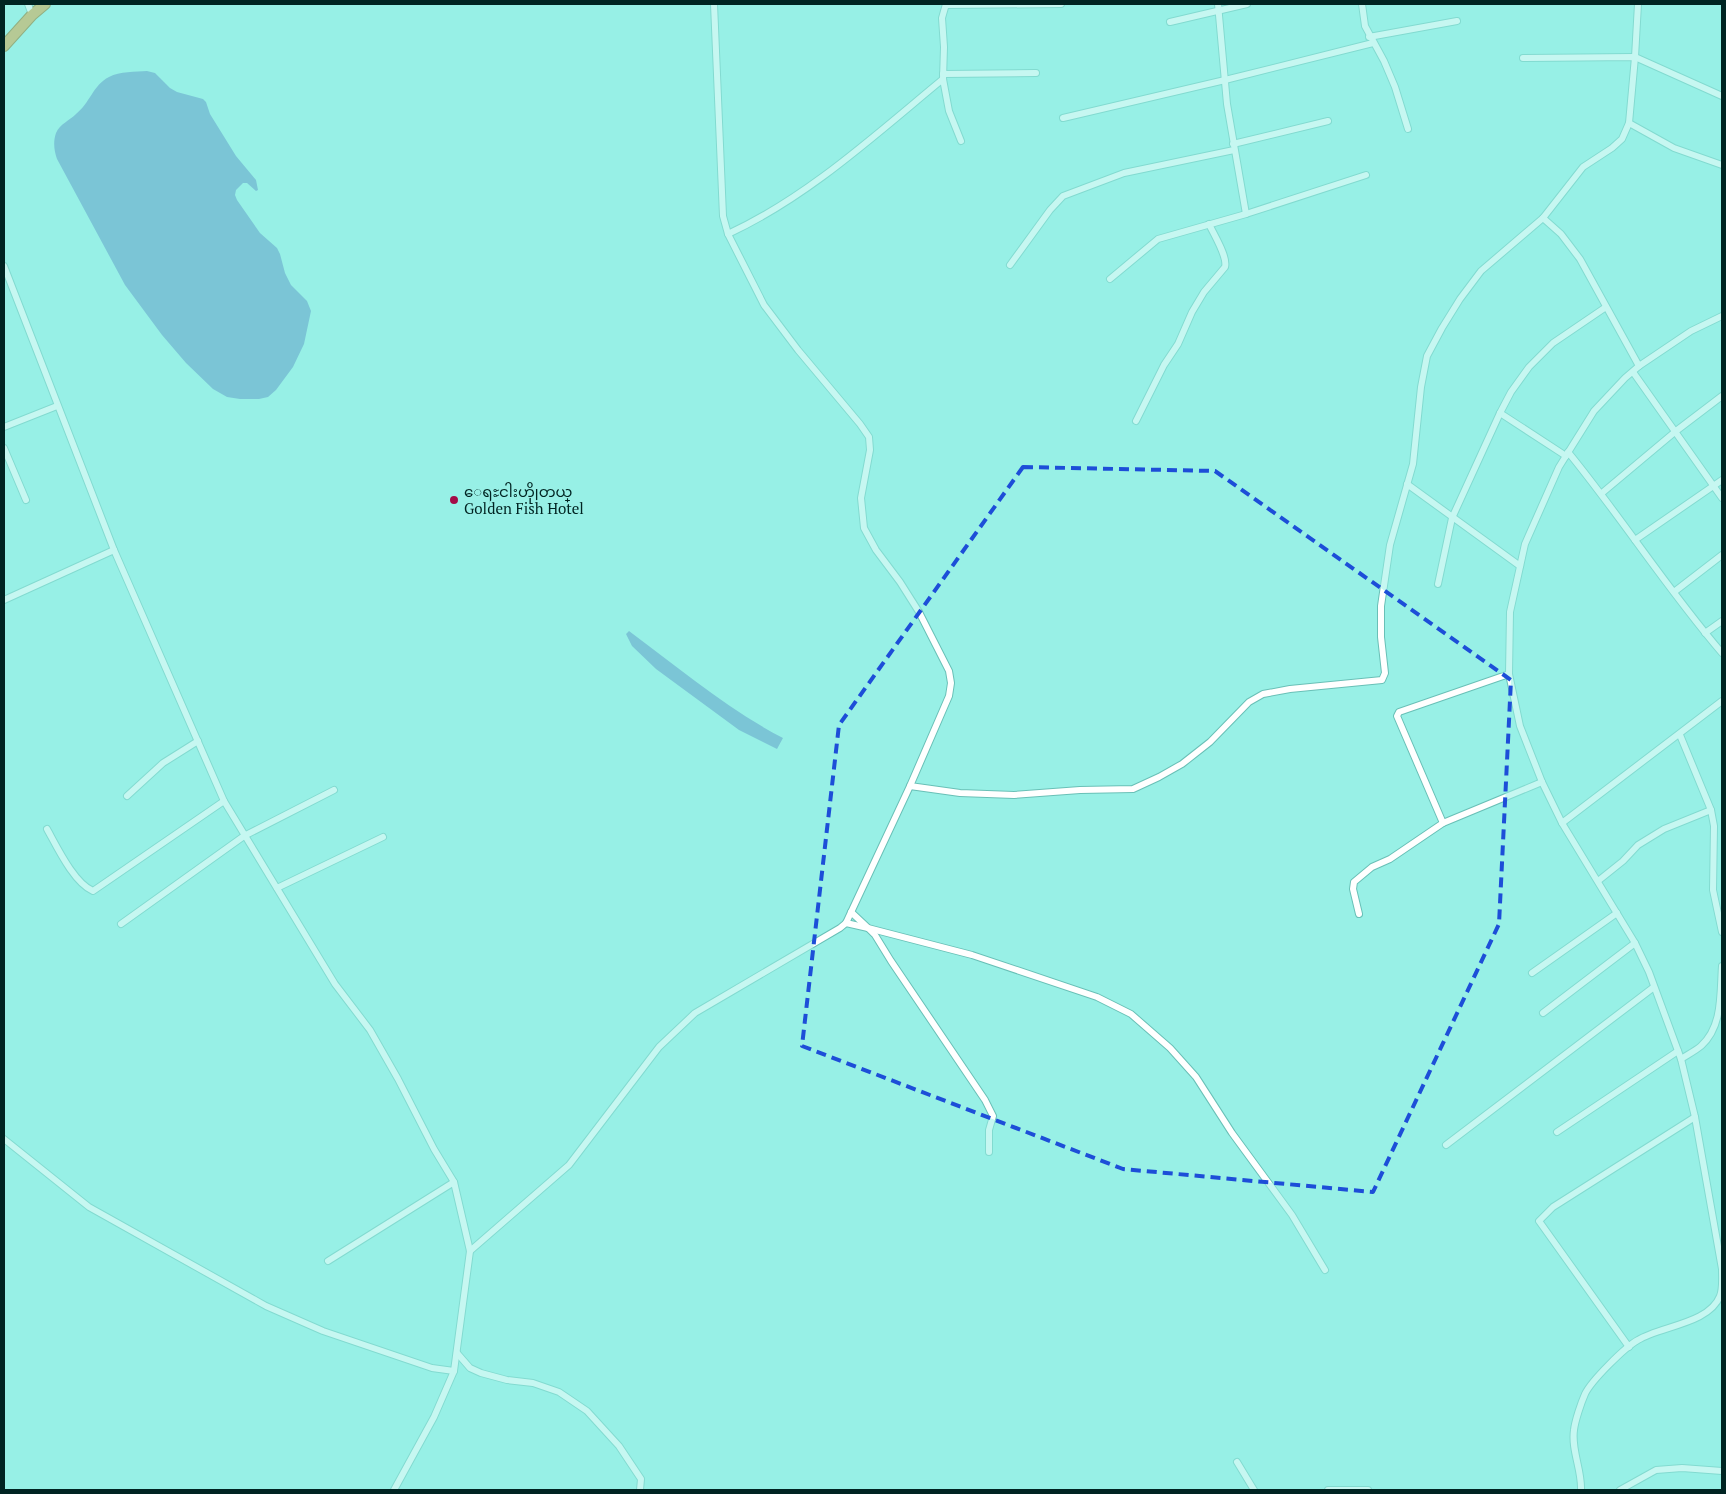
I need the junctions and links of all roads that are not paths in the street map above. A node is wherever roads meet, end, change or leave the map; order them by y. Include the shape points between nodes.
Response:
1 (28, 4) edge
2 (45, 4) edge
3 (714, 4) edge
4 (946, 4) edge
5 (1061, 4) edge
6 (1218, 4) edge
7 (1247, 4) edge
8 (1362, 4) edge
9 (1638, 4) edge
10 (1220, 11) junction
11 (32, 15) junction
12 (1456, 21) dead end
13 (1170, 22) dead end
14 (1371, 40) junction
15 (4, 46) edge
16 (1635, 57) junction
17 (1524, 58) dead end
18 (1036, 74) dead end
19 (943, 77) junction
20 (1225, 80) junction
21 (1722, 96) edge
22 (1063, 118) dead end
23 (1328, 121) dead end
24 (1629, 123) junction
25 (1408, 129) dead end
26 (961, 141) dead end
27 (1234, 147) junction
28 (1722, 165) edge
29 (1366, 175) dead end
30 (1246, 214) junction
31 (1543, 218) junction
32 (1208, 224) junction
33 (728, 234) junction
34 (1010, 265) dead end
35 (4, 266) edge
36 (1110, 279) dead end
37 (1606, 306) junction
38 (1722, 316) edge
39 (1639, 366) junction
40 (1633, 372) junction
41 (1722, 396) edge
42 (57, 406) junction
43 (1500, 413) junction
44 (1136, 421) dead end
45 (4, 427) edge
46 (1676, 431) junction
47 (4, 448) edge
48 (1567, 454) junction
49 (1722, 480) edge
50 (1407, 484) junction
51 (1714, 486) junction
52 (1602, 493) junction
53 (1722, 498) edge
54 (26, 500) dead end
55 (1452, 518) junction
56 (1635, 540) junction
57 (114, 550) junction
58 (1722, 555) edge
59 (1520, 566) junction
60 (1438, 584) dead end
61 (1674, 592) junction
62 (4, 600) edge
63 (1722, 621) edge
64 (1705, 633) junction
65 (1722, 653) edge
66 (1509, 674) junction
67 (1722, 702) edge
68 (1680, 734) junction
69 (198, 741) junction
70 (1542, 782) junction
71 (910, 786) junction
72 (334, 790) dead end
73 (127, 796) dead end
74 (224, 801) junction
75 (1711, 810) junction
76 (1562, 822) junction
77 (1443, 823) junction
78 (47, 828) dead end
79 (244, 836) junction
80 (382, 837) dead end
81 (1598, 881) junction
82 (277, 888) junction
83 (852, 912) junction
84 (1617, 913) junction
85 (1359, 914) dead end
86 (846, 923) junction
87 (121, 924) dead end
88 (868, 928) junction
89 (1722, 932) edge
90 (1636, 943) junction
91 (1722, 966) edge
92 (1532, 973) dead end
93 (1654, 987) junction
94 (1543, 1013) dead end
95 (1678, 1051) junction
96 (1681, 1059) junction
97 (1694, 1117) junction
98 (1557, 1132) dead end
99 (4, 1139) edge
100 (1446, 1146) dead end
101 (989, 1152) dead end
102 (454, 1182) junction
103 (470, 1251) junction
104 (328, 1261) dead end
105 (1722, 1269) edge
106 (1325, 1270) dead end
107 (1629, 1347) junction
108 (457, 1353) junction
109 (454, 1372) junction
110 (1236, 1462) dead end
111 (1722, 1471) edge
112 (394, 1490) edge
113 (640, 1490) edge
114 (1254, 1490) edge
115 (1328, 1490) edge
116 (1368, 1490) edge
117 (1582, 1490) edge
118 (1620, 1490) edge

1 - 11 street
2 - 11 highway
3 - 33 street via 724,216
4 - 5 street
4 - 19 street via 942,18
6 - 10 street
7 - 10 street
8 - 14 street
9 - 16 street
10 - 13 street
10 - 20 street
11 - 15 highway
12 - 14 street
14 - 20 street
14 - 25 street via 1395,87
16 - 17 street
16 - 21 street
16 - 24 street
18 - 19 street
19 - 26 street via 948,112
19 - 33 street via 827,175 753,223
20 - 22 street
20 - 27 street
23 - 27 street
24 - 28 street via 1674,148
24 - 31 street via 1622,139 1583,167
27 - 30 street
27 - 34 street via 1124,173 1063,196
29 - 30 street
30 - 32 street
31 - 37 street via 1561,234 1580,259
31 - 50 street via 1481,271 1460,299 1427,356 1413,464
32 - 36 street via 1158,238
32 - 44 street via 1226,262 1192,312
33 - 71 street via 764,306 869,437 870,450 861,498 864,528 919,612 949,671 949,696
35 - 42 street
37 - 39 street
37 - 43 street via 1553,343 1529,367
38 - 39 street via 1691,331
39 - 40 street
40 - 46 street
40 - 48 street via 1594,412
41 - 46 street
42 - 45 street
42 - 57 street
43 - 48 street
43 - 55 street
46 - 51 street
46 - 52 street
47 - 54 street
48 - 52 street
48 - 59 street via 1525,544
49 - 51 street
50 - 55 street
50 - 71 street via 1390,545 1381,606 1385,673 1382,680 1263,694 1249,702 1210,742 1182,764 1133,789 1014,795 960,793
51 - 53 street
51 - 56 street
52 - 56 street
55 - 59 street
55 - 60 street
56 - 61 street
57 - 62 street
57 - 69 street
58 - 61 street
59 - 66 street via 1510,612
61 - 64 street
63 - 64 street
64 - 65 street
66 - 70 street via 1520,726
66 - 77 street via 1399,712 1397,716
67 - 68 street
68 - 75 street
68 - 76 street
69 - 73 street via 163,763
69 - 74 street
70 - 76 street
70 - 77 street
71 - 83 street
72 - 79 street
74 - 78 street via 93,891 87,889 65,862
74 - 79 street
75 - 81 street via 1664,829 1638,845
75 - 89 street via 1714,826 1713,890
76 - 81 street
77 - 85 street via 1354,882
79 - 82 street
79 - 87 street
80 - 82 street
81 - 84 street
82 - 102 street via 335,984 370,1030
83 - 86 street
83 - 88 street
84 - 90 street
84 - 92 street
86 - 88 street
86 - 103 street via 695,1013 680,1026 658,1047 569,1165
88 - 101 street via 985,1100 993,1116
88 - 106 street via 981,958 1097,996 1131,1014 1170,1048 1196,1077 1292,1215
90 - 93 street
90 - 94 street
91 - 96 street via 1719,1013 1712,1033 1701,1046
93 - 95 street
93 - 100 street
95 - 96 street
95 - 98 street
96 - 97 street
97 - 105 street
97 - 107 street via 1553,1207 1539,1221
99 - 109 street via 89,1207 266,1306 332,1334 432,1368
102 - 103 street
102 - 104 street
103 - 108 street
105 - 107 street via 1720,1296 1710,1310 1638,1339
107 - 117 street via 1615,1358 1585,1393 1574,1431
108 - 109 street
108 - 113 street via 470,1368 480,1373 533,1383 559,1392 588,1412 641,1479
109 - 112 street via 434,1417
110 - 114 street
111 - 118 street via 1656,1470
115 - 116 street

